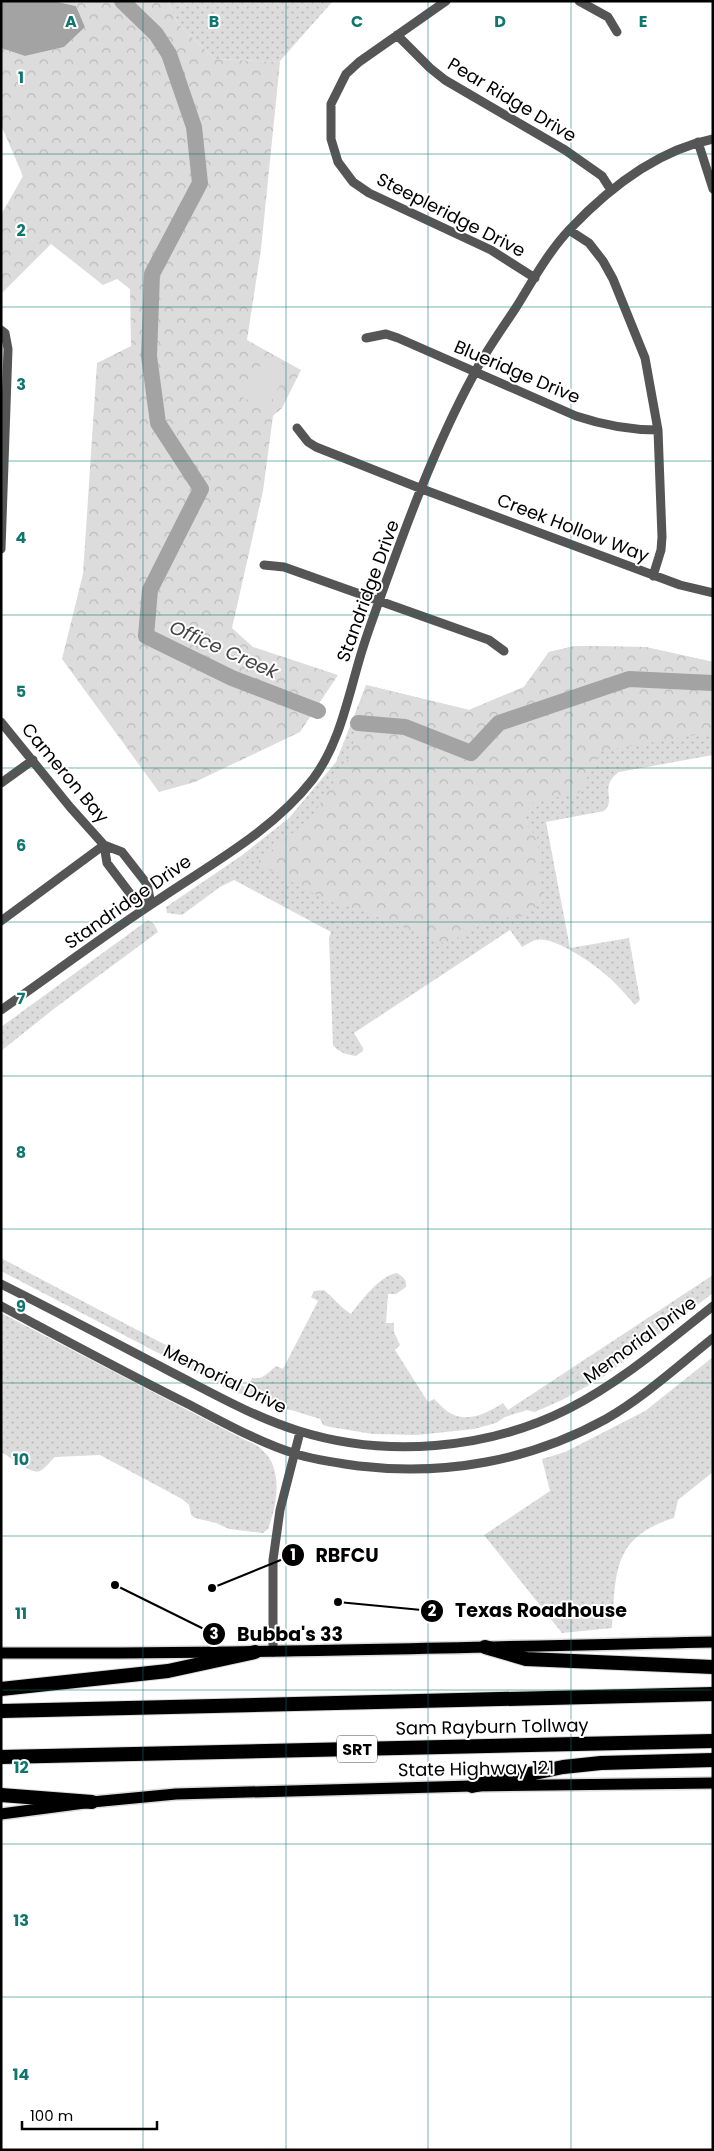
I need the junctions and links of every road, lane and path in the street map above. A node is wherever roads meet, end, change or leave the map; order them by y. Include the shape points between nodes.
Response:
1 (446, 1) edge
2 (579, 1) edge
3 (618, 32) dead end
4 (397, 34) junction
5 (713, 139) edge
6 (698, 142) junction
7 (713, 189) edge
8 (612, 190) junction
9 (569, 230) junction
10 (535, 278) junction
11 (3, 331) edge
12 (366, 338) dead end
13 (475, 372) junction
14 (297, 428) dead end
15 (658, 430) junction
16 (422, 489) junction
17 (1, 549) edge
18 (264, 565) dead end
19 (654, 576) junction
20 (713, 593) edge
21 (379, 601) junction
22 (504, 651) dead end
23 (1, 722) edge
24 (33, 760) junction
25 (1, 783) edge
26 (104, 845) junction
27 (151, 904) junction
28 (1, 921) edge
29 (1, 1010) edge
30 (1, 1284) edge
31 (1, 1306) edge
32 (713, 1306) edge
33 (713, 1338) edge
34 (300, 1432) junction
35 (294, 1454) junction
36 (713, 1642) edge
37 (485, 1647) junction
38 (255, 1652) junction
39 (273, 1652) junction
40 (1, 1653) edge
41 (713, 1667) edge
42 (1, 1689) edge
43 (713, 1694) edge
44 (1, 1711) edge
45 (713, 1741) edge
46 (1, 1757) edge
47 (713, 1760) edge
48 (713, 1783) edge
49 (472, 1786) junction
50 (1, 1795) edge
51 (92, 1802) junction
52 (1, 1814) edge

1 - 4 street, Steepleridge Drive
2 - 3 street via 608,17
4 - 8 street, Pear Ridge Drive via 446,80 565,150 602,176
4 - 10 street, Steepleridge Drive via 346,74 337,91 332,104 331,139 338,162 353,182 369,194 491,250
5 - 6 street, Standridge Drive
6 - 7 street
6 - 8 street, Standridge Drive via 652,164
8 - 9 street, Standridge Drive
9 - 10 street, Standridge Drive
9 - 15 street via 589,244 613,280 644,358
10 - 13 street, Standridge Drive
11 - 17 street via 8,349
12 - 13 street, Blueridge Drive via 386,334
13 - 15 street, Blueridge Drive via 596,423
13 - 16 street, Standridge Drive
14 - 16 street, Creek Hollow Way via 316,447
15 - 19 street via 662,550
16 - 19 street, Creek Hollow Way
16 - 21 street, Standridge Drive
18 - 21 street via 284,567
19 - 20 street, Creek Hollow Way
21 - 22 street via 489,640
21 - 27 street, Standridge Drive via 343,721 313,779 248,840
23 - 24 street, Cameron Bay
24 - 25 street
24 - 26 street, Cameron Bay
26 - 27 street, Cameron Bay via 107,863 132,896
26 - 27 street, Cameron Bay via 122,852 147,884
26 - 28 street
27 - 29 street, Standridge Drive
30 - 34 street, Memorial Drive via 253,1414
31 - 35 street via 250,1436
32 - 34 street, Memorial Drive via 604,1389 566,1410 506,1432 476,1440 412,1447 378,1447
33 - 35 street via 639,1397 606,1418 522,1455 441,1469 389,1470
34 - 35 street
35 - 39 street via 280,1510 273,1560
36 - 37 main road
37 - 39 main road
37 - 41 highway via 526,1659
38 - 39 main road
38 - 40 main road
38 - 42 highway via 168,1671
43 - 44 highway, Sam Rayburn Tollway
45 - 46 highway, Sam Rayburn Tollway / SRT
47 - 49 highway via 563,1767
48 - 49 main road, State Highway 121
49 - 51 main road, State Highway 121 via 176,1794
50 - 51 highway
51 - 52 main road, State Highway 121

